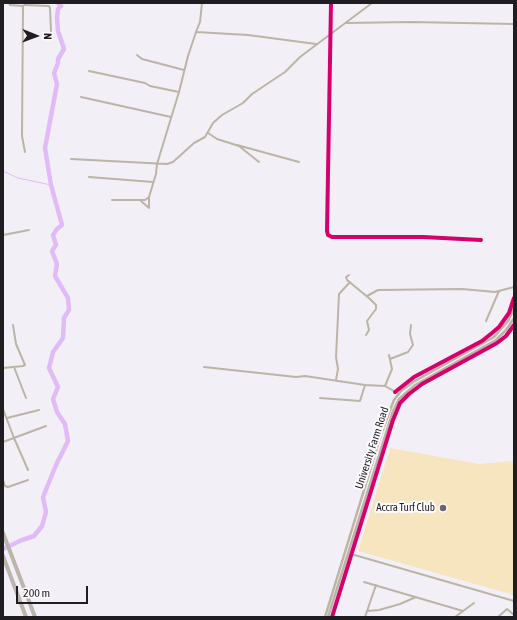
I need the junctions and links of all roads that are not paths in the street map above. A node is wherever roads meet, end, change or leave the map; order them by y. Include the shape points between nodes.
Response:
1 (9, 3) edge
2 (202, 3) edge
3 (331, 3) edge
4 (372, 3) edge
5 (25, 5) edge
6 (345, 23) junction
7 (514, 24) edge
8 (51, 31) dead end
9 (196, 32) junction
10 (331, 34) junction
11 (316, 44) junction
12 (137, 55) dead end
13 (184, 70) junction
14 (89, 71) dead end
15 (179, 92) junction
16 (81, 97) dead end
17 (171, 117) junction
18 (208, 134) junction
19 (237, 145) junction
20 (25, 152) dead end
21 (71, 159) dead end
22 (259, 162) dead end
23 (299, 162) dead end
24 (157, 164) junction
25 (89, 177) dead end
26 (153, 182) junction
27 (149, 197) junction
28 (112, 200) dead end
29 (141, 201) junction
30 (29, 230) dead end
31 (3, 235) edge
32 (481, 240) dead end
33 (349, 274) dead end
34 (350, 282) junction
35 (514, 287) edge
36 (499, 291) junction
37 (367, 296) junction
38 (514, 298) edge
39 (514, 309) edge
40 (514, 318) edge
41 (486, 321) dead end
42 (411, 325) dead end
43 (514, 325) edge
44 (13, 326) dead end
45 (366, 335) dead end
46 (389, 355) dead end
47 (390, 358) junction
48 (14, 367) junction
49 (204, 367) dead end
50 (3, 368) edge
51 (336, 381) junction
52 (365, 385) junction
53 (385, 386) junction
54 (395, 392) junction
55 (398, 394) junction
56 (26, 398) dead end
57 (320, 398) dead end
58 (3, 409) edge
59 (39, 410) dead end
60 (7, 418) junction
61 (46, 426) dead end
62 (14, 438) junction
63 (3, 442) edge
64 (28, 470) dead end
65 (3, 480) edge
66 (28, 480) dead end
67 (3, 533) edge
68 (351, 554) junction
69 (3, 556) edge
70 (364, 582) dead end
71 (376, 585) junction
72 (416, 597) junction
73 (514, 601) edge
74 (474, 603) dead end
75 (367, 611) junction
76 (463, 611) junction
77 (514, 615) edge
78 (26, 617) edge
79 (35, 617) edge
80 (325, 617) edge
81 (328, 617) edge
82 (332, 617) edge
83 (365, 617) edge
84 (455, 617) edge
85 (498, 617) edge

1 - 5 street
2 - 9 street
3 - 10 street
4 - 6 street
5 - 8 street via 49,6
5 - 20 street via 22,136
6 - 7 street
6 - 10 street
9 - 11 street via 248,35
9 - 13 street
10 - 11 street
10 - 32 street via 328,235
11 - 18 street via 285,72 222,115 213,123
12 - 13 street via 146,60
13 - 15 street
14 - 15 street
15 - 17 street
16 - 17 street
17 - 24 street
18 - 19 street
18 - 24 street via 173,162
19 - 22 street
19 - 23 street
21 - 24 street
24 - 26 street
25 - 26 street
26 - 27 street
27 - 29 street
27 - 29 street via 149,208
28 - 29 street
30 - 31 street
33 - 34 street via 347,279
34 - 37 street
34 - 51 street via 339,294
35 - 36 street
36 - 37 street via 378,290
36 - 41 street
37 - 45 street via 376,307 367,321 369,330
38 - 54 street via 509,314 499,327 482,341 414,377
39 - 55 street, University Farm Road via 508,321 494,337 413,382
40 - 81 street, University Farm Road via 496,340 414,385 399,399 392,411
42 - 47 street via 413,345 408,352
43 - 68 street via 497,343 422,384 400,403
44 - 48 street via 16,344 25,365
46 - 47 street
47 - 53 street via 392,369
48 - 50 street
48 - 56 street
49 - 51 street
51 - 52 street
52 - 53 street
52 - 57 street via 360,401
53 - 54 street
54 - 55 street
55 - 80 street, University Farm Road via 390,410
58 - 60 street
59 - 60 street
60 - 62 street
61 - 62 street
62 - 63 street
62 - 64 street
65 - 66 street via 8,487
67 - 79 highway
68 - 73 street
68 - 82 street
69 - 78 highway
70 - 71 street
71 - 72 street
71 - 75 street
72 - 75 street via 380,610
72 - 76 street
74 - 76 street
75 - 83 street
76 - 84 street
77 - 85 street via 507,609

